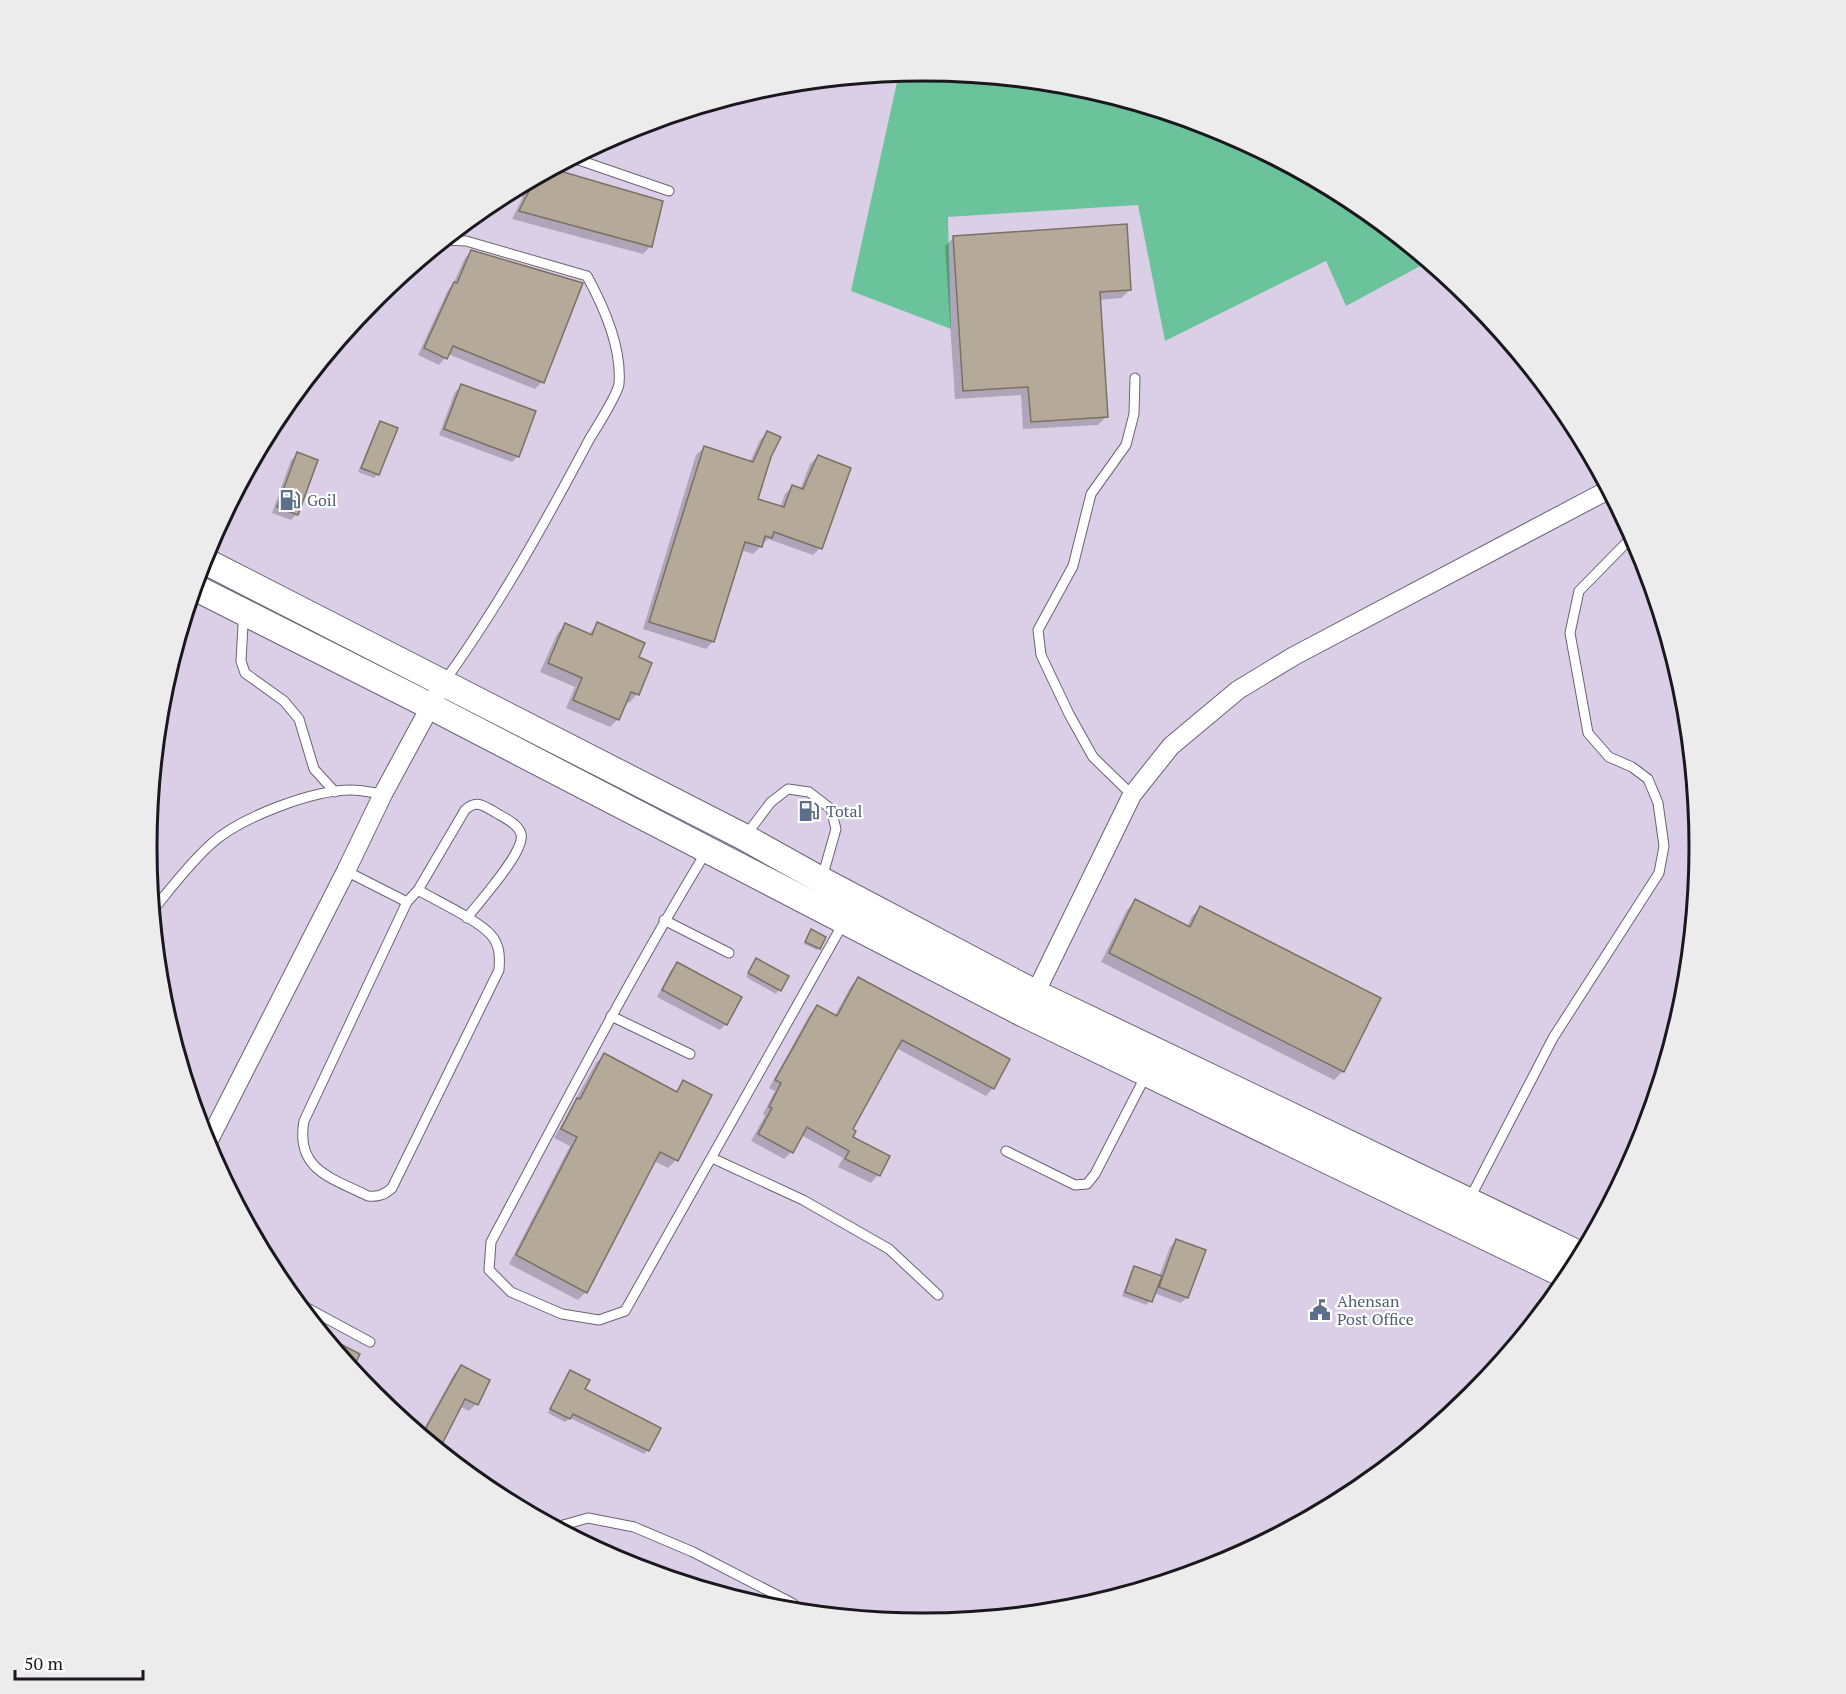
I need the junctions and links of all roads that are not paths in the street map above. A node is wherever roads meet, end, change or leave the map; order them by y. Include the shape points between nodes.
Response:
1 (582, 161) edge
2 (669, 191) dead end
3 (456, 240) edge
4 (1135, 378) dead end
5 (1602, 493) edge
6 (1626, 543) edge
7 (211, 564) edge
8 (202, 591) edge
9 (247, 613) junction
10 (442, 684) junction
11 (430, 706) junction
12 (335, 792) junction
13 (383, 794) junction
14 (1132, 795) junction
15 (744, 837) junction
16 (707, 850) junction
17 (346, 871) junction
18 (821, 880) junction
19 (418, 890) junction
20 (407, 902) junction
21 (160, 903) edge
22 (466, 918) junction
23 (664, 920) junction
24 (844, 921) junction
25 (729, 953) dead end
26 (1030, 1004) junction
27 (611, 1016) junction
28 (690, 1054) dead end
29 (1147, 1073) junction
30 (213, 1133) edge
31 (1006, 1151) dead end
32 (712, 1158) junction
33 (1469, 1200) junction
34 (1573, 1251) edge
35 (1560, 1273) edge
36 (938, 1295) dead end
37 (314, 1312) edge
38 (370, 1342) dead end
39 (566, 1524) edge
40 (786, 1600) edge

1 - 2 lane
3 - 10 lane via 587,276 612,335 619,387 478,635
4 - 14 lane via 1134,414 1126,445 1091,494 1073,566 1038,630 1041,655 1053,684 1093,757
5 - 14 street via 1294,656 1238,690 1171,746
6 - 33 lane via 1579,591 1570,633 1588,733 1610,757 1648,779 1658,803 1664,846 1659,873 1553,1038
7 - 10 main road
8 - 9 main road
9 - 11 main road
9 - 12 lane via 241,661 245,673 284,701 299,719 314,769
10 - 11 street
10 - 15 main road
11 - 13 street
11 - 16 main road
12 - 13 lane
12 - 21 lane via 302,799 237,825 212,843
13 - 17 street
14 - 26 street
15 - 18 main road
15 - 18 lane via 771,802 789,789 809,792 831,809 836,829
16 - 23 lane
16 - 24 main road
17 - 20 lane
17 - 30 street
18 - 26 main road
19 - 20 lane
19 - 22 lane
19 - 22 lane via 465,810 481,804 516,826 522,840 512,861
20 - 22 lane via 304,1121 301,1137 306,1154 319,1171 368,1196 386,1194 392,1188 499,970 500,956 491,935
23 - 25 lane
23 - 27 lane
24 - 26 main road
24 - 32 lane
26 - 29 main road
26 - 33 main road
27 - 28 lane
27 - 32 lane via 491,1242 489,1270 511,1292 562,1314 599,1320 625,1311
29 - 31 lane via 1087,1184 1075,1185
29 - 35 main road
32 - 36 lane via 803,1200 889,1249
33 - 34 main road
37 - 38 lane
39 - 40 lane via 588,1518 634,1527 693,1552

